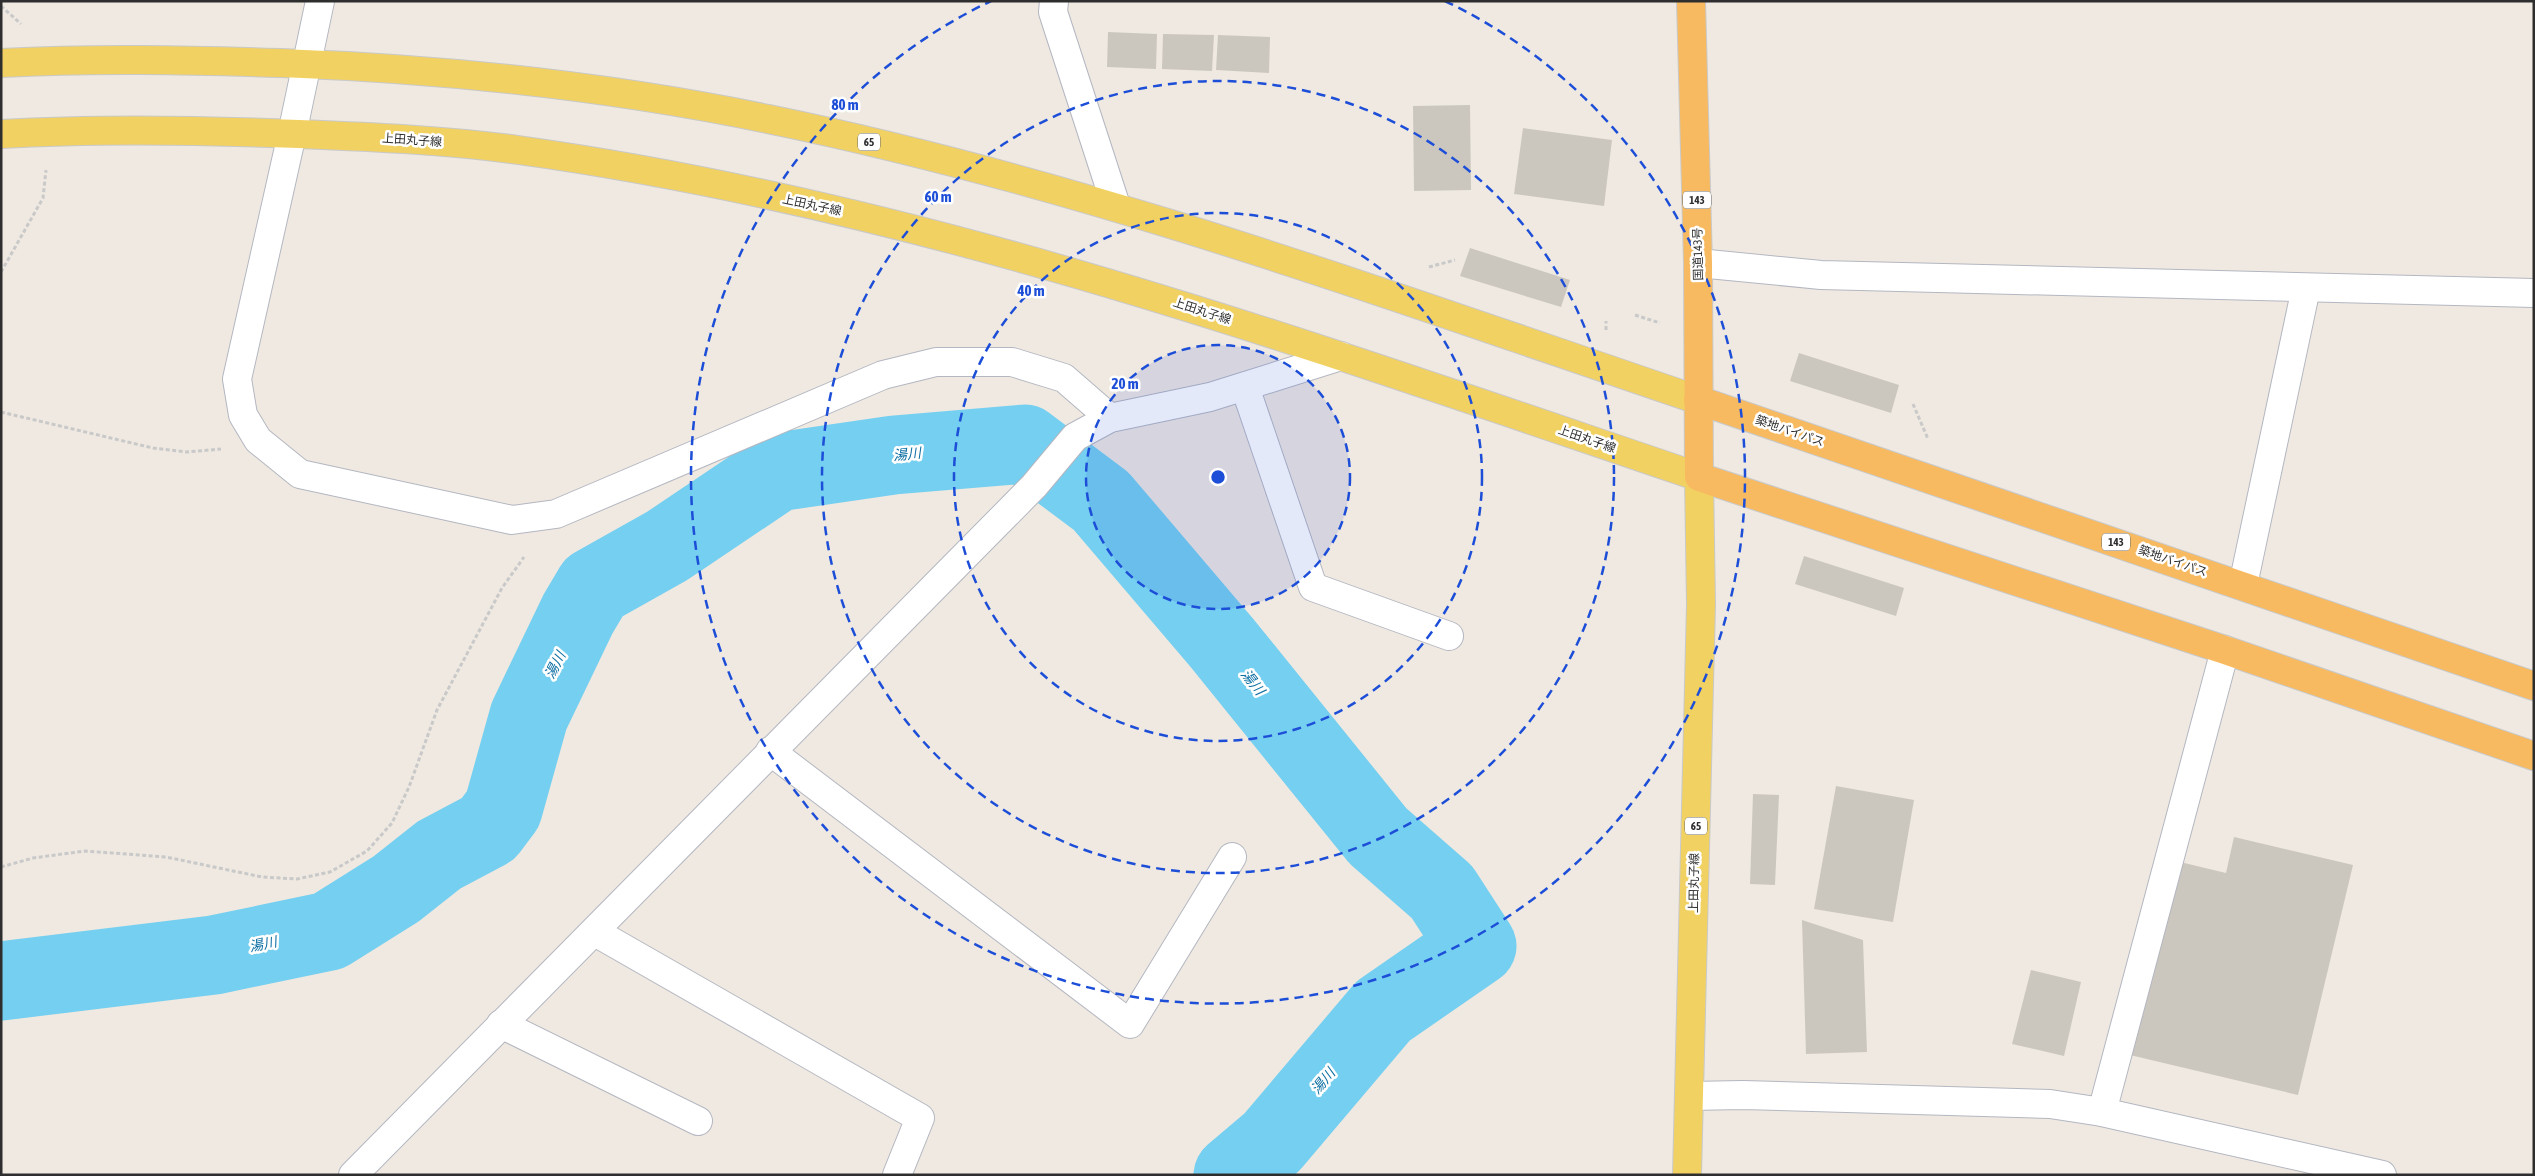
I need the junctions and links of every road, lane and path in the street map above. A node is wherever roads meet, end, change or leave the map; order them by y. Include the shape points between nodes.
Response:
1 (320, 1) edge
2 (1054, 1) edge
3 (1690, 1) edge
4 (4, 62) edge
5 (307, 64) junction
6 (49, 132) junction
7 (11, 134) edge
8 (292, 134) junction
9 (1116, 206) junction
10 (1455, 260) dead end
11 (1698, 263) junction
12 (1428, 268) dead end
13 (1, 272) edge
14 (2306, 288) junction
15 (2534, 293) edge
16 (1340, 356) junction
17 (1245, 387) junction
18 (1698, 400) junction
19 (1912, 404) dead end
20 (1, 412) edge
21 (1110, 418) junction
22 (258, 440) junction
23 (1930, 443) dead end
24 (1699, 477) junction
25 (556, 514) junction
26 (2243, 585) junction
27 (1449, 636) dead end
28 (2225, 650) junction
29 (2534, 686) edge
30 (770, 751) junction
31 (2534, 756) edge
32 (1232, 857) dead end
33 (1, 867) edge
34 (595, 932) junction
35 (501, 1024) junction
36 (1689, 1096) junction
37 (2102, 1112) junction
38 (698, 1121) dead end
39 (353, 1175) edge
40 (898, 1175) edge
41 (1687, 1175) edge
42 (2382, 1175) edge

1 - 5 street
2 - 9 street via 1053,12
3 - 11 highway, 国道143号 / 143
4 - 5 main road, 65 via 193,60
5 - 8 street
5 - 9 main road, 65 via 456,72 680,103 770,119
6 - 7 main road, 上田丸子線
6 - 8 main road, 上田丸子線 via 149,129
6 - 13 path via 43,198
8 - 16 main road, 上田丸子線 via 421,140 515,150 620,166 823,207 1038,261
8 - 22 street via 237,379 243,415
9 - 18 main road, 65
10 - 12 path
11 - 14 street via 1821,275
11 - 18 highway, 国道143号 / 143
14 - 15 street
14 - 26 street
16 - 17 street
16 - 24 main road, 上田丸子線
17 - 21 street
17 - 27 street via 1314,588
18 - 24 highway, 国道143号 / 143
18 - 26 highway, 築地バイパス / 143
19 - 23 path
20 - 22 path via 153,448 187,452
21 - 25 street via 1064,378 1012,362 936,362 883,376
21 - 30 street via 1075,437 1034,486
22 - 25 street via 300,474 512,520
24 - 28 highway
24 - 36 main road, 上田丸子線 / 65 via 1701,604
25 - 33 path via 502,588 437,710 392,823 367,850 330,872 297,879 262,877 166,857 85,851 34,858
26 - 29 highway, 築地バイパス / 143
28 - 31 highway
28 - 37 street
30 - 32 street via 1130,1024
30 - 34 street
34 - 35 street
34 - 40 street via 920,1118
35 - 38 street
35 - 39 street
36 - 37 street via 2050,1104
36 - 41 main road, 上田丸子線 / 65
37 - 42 street

